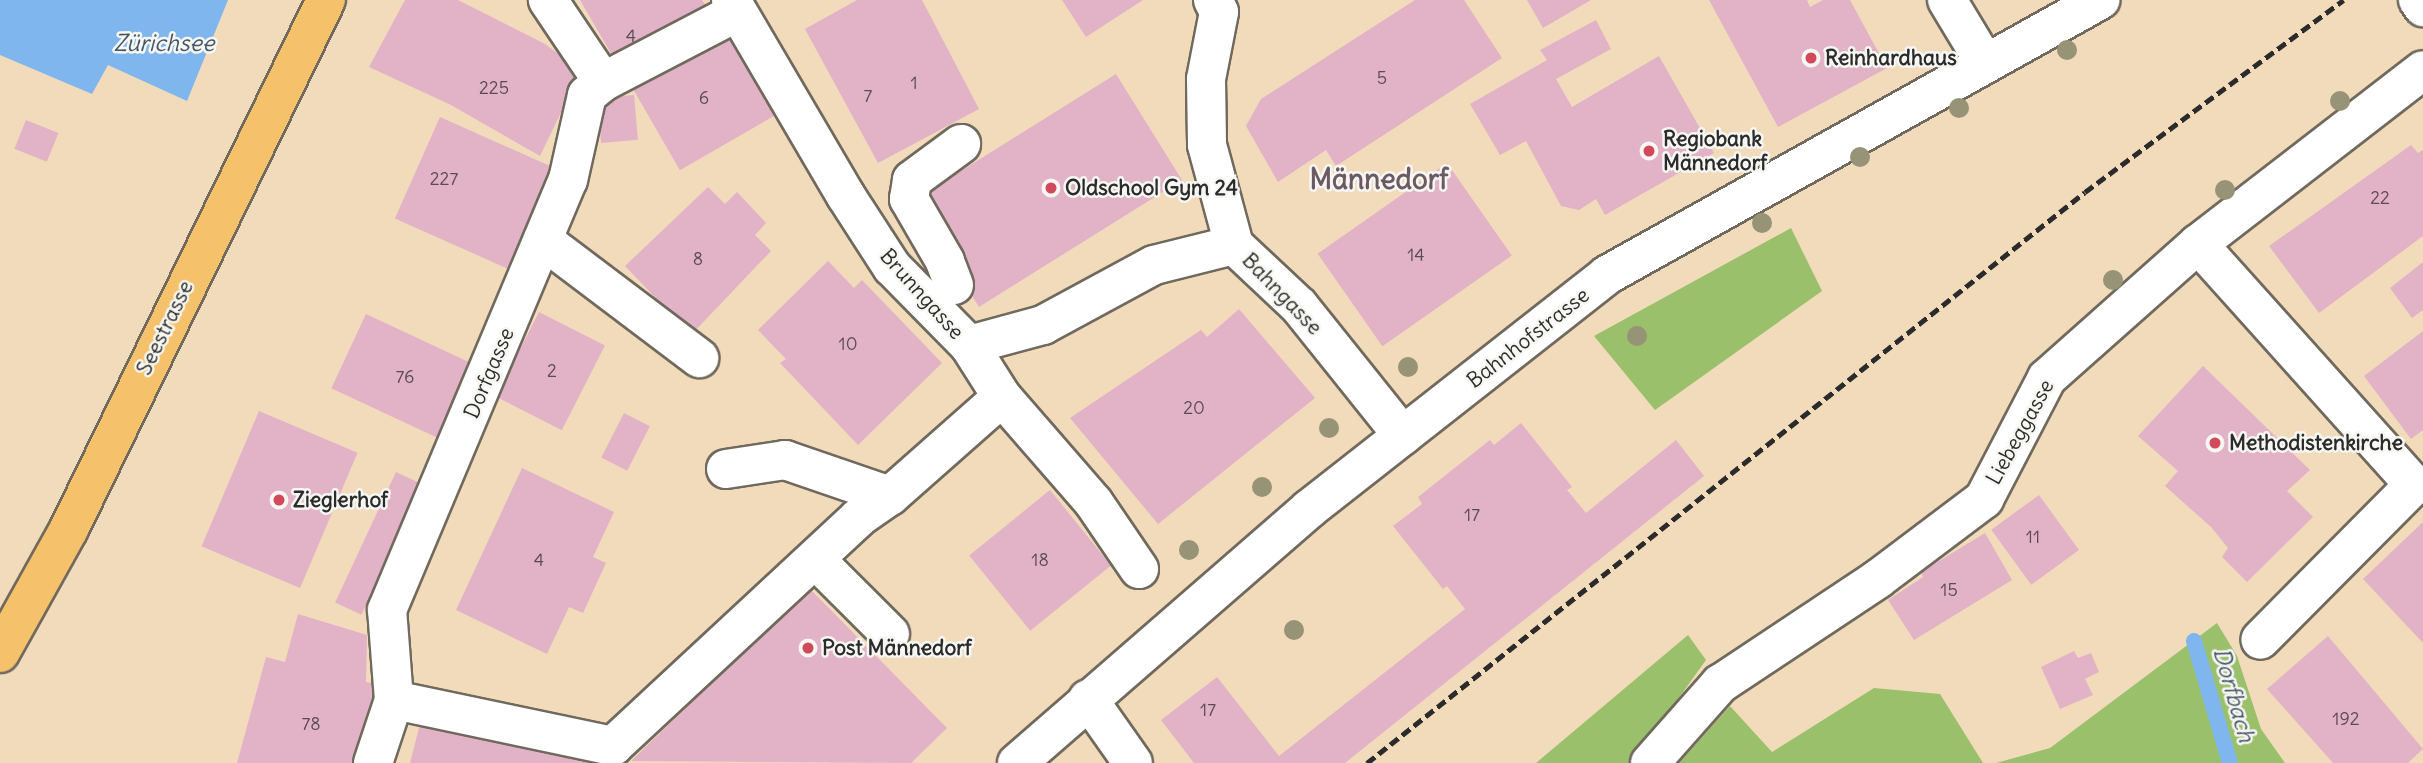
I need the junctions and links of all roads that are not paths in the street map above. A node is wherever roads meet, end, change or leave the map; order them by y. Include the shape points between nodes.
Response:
1 (326, 0) edge
2 (548, 0) edge
3 (1213, 0) edge
4 (1947, 0) edge
5 (2100, 0) edge
6 (2418, 0) edge
7 (737, 4) edge
8 (2423, 7) edge
9 (1984, 62) junction
10 (2423, 70) edge
11 (603, 82) junction
12 (961, 144) dead end
13 (543, 240) junction
14 (2198, 244) junction
15 (1234, 245) junction
16 (954, 285) dead end
17 (969, 345) junction
18 (699, 358) dead end
19 (1003, 397) junction
20 (1403, 436) junction
21 (726, 469) dead end
22 (890, 496) junction
23 (815, 559) junction
24 (1139, 569) dead end
25 (890, 634) dead end
26 (2260, 640) dead end
27 (0, 653) edge
28 (1088, 699) junction
29 (394, 700) junction
30 (373, 763) edge
31 (1017, 763) edge
32 (1133, 763) edge
33 (1650, 763) edge

1 - 27 main road, Seestrasse via 69,528
2 - 11 street
3 - 15 street via 1219,12 1206,79 1207,145
4 - 9 street
5 - 9 street, Bahnhofstrasse
6 - 8 street
7 - 11 street
7 - 17 street, Brunngasse via 892,267
9 - 20 street, Bahnhofstrasse via 1607,275
10 - 14 street, Liebeggasse
11 - 13 street, Dorfgasse via 587,95 568,180
12 - 16 street via 912,180 909,199 946,261
13 - 18 street
13 - 29 street, Dorfgasse via 387,610
14 - 26 street via 2414,485
14 - 33 street, Liebeggasse via 2047,378 1984,499 1878,579 1720,684
15 - 17 street, Bahngasse via 1154,265 1043,325
15 - 20 street, Bahngasse via 1299,306
17 - 19 street, Brunngasse
19 - 22 street
19 - 24 street, Brunngasse via 1094,503
20 - 28 street, Bahnhofstrasse via 1309,509
21 - 22 street via 785,460
22 - 23 street via 858,518
23 - 25 street
23 - 29 street via 613,746
28 - 31 street, Bahnhofstrasse
28 - 32 street
29 - 30 street, Dorfgasse

